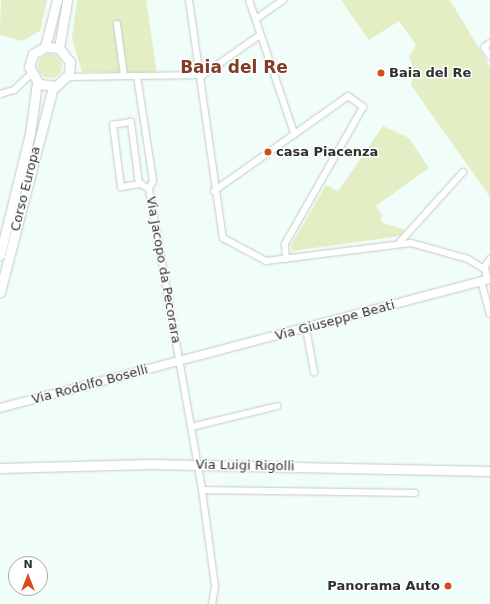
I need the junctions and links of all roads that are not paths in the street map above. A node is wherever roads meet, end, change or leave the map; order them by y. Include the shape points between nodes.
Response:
1 (57, 0) edge
2 (67, 0) edge
3 (189, 0) edge
4 (248, 0) edge
5 (283, 0) edge
6 (256, 19) junction
7 (117, 24) dead end
8 (260, 35) junction
9 (490, 43) edge
10 (44, 47) junction
11 (59, 48) junction
12 (490, 56) edge
13 (30, 74) junction
14 (124, 76) junction
15 (137, 76) junction
16 (199, 76) junction
17 (67, 77) junction
18 (37, 83) junction
19 (53, 87) junction
20 (0, 94) edge
21 (294, 133) junction
22 (463, 172) dead end
23 (139, 184) junction
24 (148, 189) junction
25 (214, 190) junction
26 (398, 244) junction
27 (0, 255) edge
28 (286, 259) junction
29 (468, 259) junction
30 (490, 259) edge
31 (484, 269) junction
32 (486, 280) edge
33 (0, 292) edge
34 (490, 314) edge
35 (306, 328) junction
36 (180, 362) junction
37 (314, 372) dead end
38 (278, 406) dead end
39 (0, 408) edge
40 (192, 427) junction
41 (198, 464) junction
42 (0, 468) edge
43 (490, 471) edge
44 (202, 490) junction
45 (416, 493) dead end
46 (212, 604) edge

1 - 10 main road
2 - 11 main road
3 - 16 street
4 - 6 street
5 - 6 street
6 - 8 street
7 - 14 street
8 - 16 street
8 - 21 street
9 - 12 street via 484,47
10 - 11 main road
10 - 13 main road via 30,60
11 - 17 main road via 70,62
13 - 18 main road
13 - 20 street via 14,90
14 - 15 street
14 - 17 street
15 - 16 street
15 - 24 street via 153,181
16 - 25 street
17 - 19 main road
18 - 19 main road
18 - 27 main road, Corso Europa via 28,142
19 - 33 main road, Corso Europa
21 - 25 street
21 - 28 street via 348,96 363,107 285,244
22 - 26 street
23 - 23 street, Via Jacopo da Pecorara via 131,122 113,125 121,187
23 - 24 street, Via Jacopo da Pecorara
24 - 36 street, Via Jacopo da Pecorara
25 - 28 street via 223,238 263,260
26 - 28 street
26 - 29 street via 417,244
29 - 30 street
29 - 31 street
30 - 31 street
31 - 32 street
32 - 34 street
32 - 35 street, Via Giuseppe Beati
35 - 36 street, Via Giuseppe Beati
35 - 37 street
36 - 39 street, Via Rodolfo Boselli
36 - 40 street, Via Jacopo da Pecorara
38 - 40 street
40 - 41 street, Via Jacopo da Pecorara
41 - 42 main road, Via Luigi Rigolli
41 - 43 main road, Via Luigi Rigolli
41 - 44 street, Via Jacopo da Pecorara
44 - 45 street
44 - 46 street, Via Jacopo da Pecorara via 215,586

